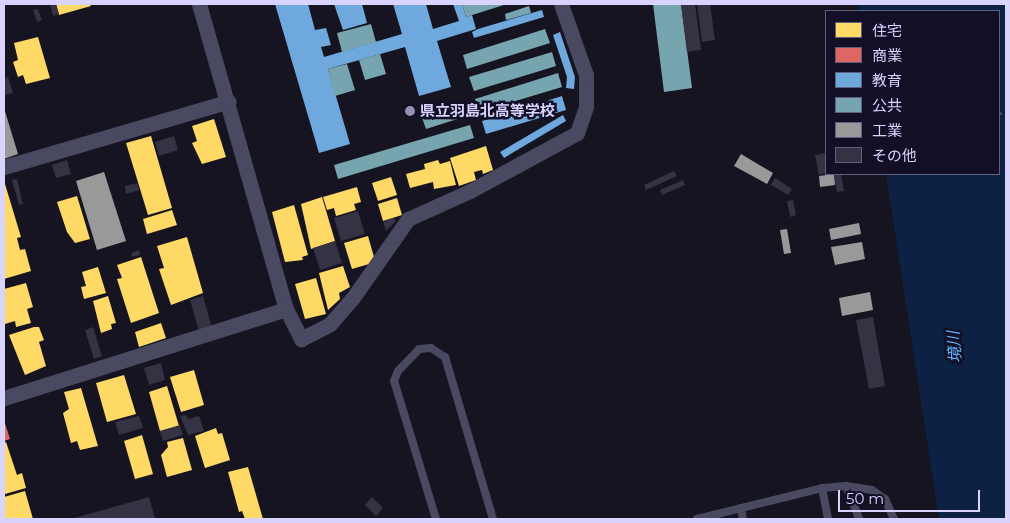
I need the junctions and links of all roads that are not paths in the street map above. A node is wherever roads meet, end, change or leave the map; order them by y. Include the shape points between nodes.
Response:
1 (199, 4) edge
2 (561, 4) edge
3 (229, 100) junction
4 (4, 167) edge
5 (286, 309) junction
6 (4, 398) edge
7 (846, 486) junction
8 (822, 488) junction
9 (741, 508) junction
10 (436, 519) edge
11 (493, 519) edge
12 (697, 519) edge
13 (743, 519) edge
14 (828, 519) edge
15 (860, 519) edge
16 (894, 519) edge

1 - 3 street
2 - 5 street via 586,75 586,107 577,133 470,191 408,219 352,299 330,324 301,339
3 - 4 street
3 - 5 street
5 - 6 street
7 - 8 lane
7 - 15 lane
7 - 16 lane via 872,490 885,499
8 - 9 lane
8 - 14 lane
9 - 12 lane
9 - 13 lane
10 - 11 lane via 394,381 398,370 419,349 431,348 445,357

